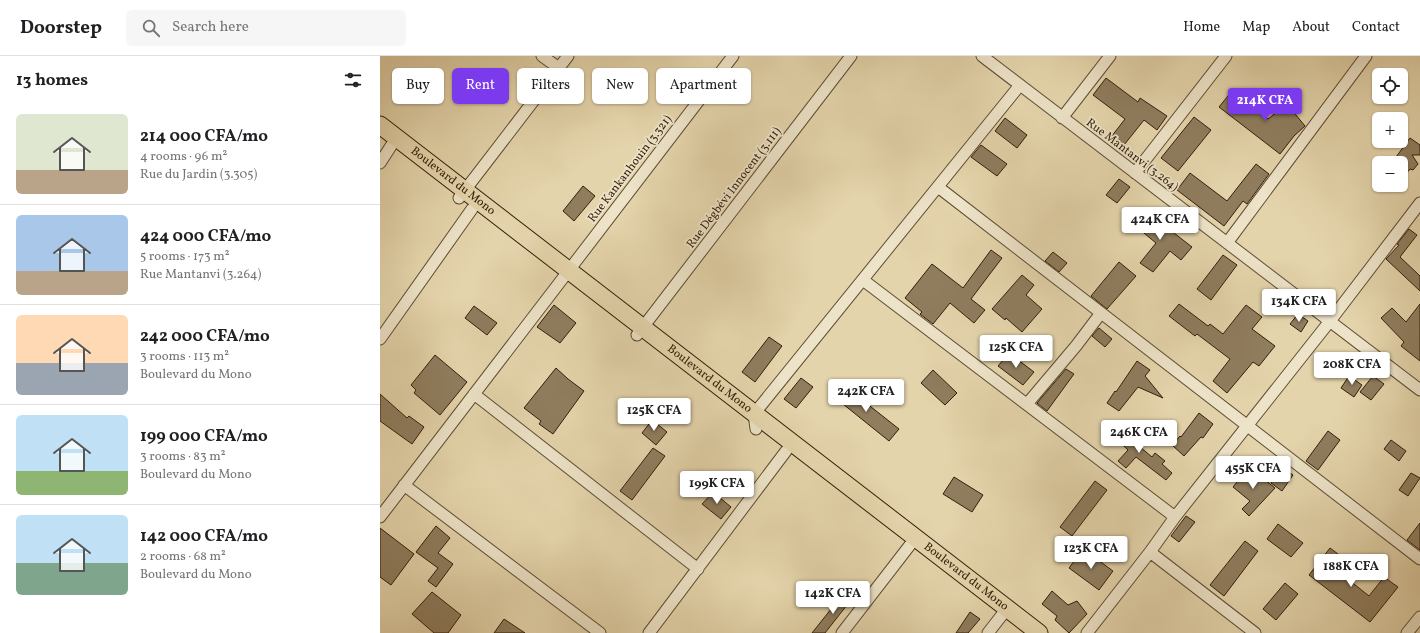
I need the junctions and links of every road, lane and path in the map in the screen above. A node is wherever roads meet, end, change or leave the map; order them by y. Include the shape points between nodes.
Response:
1 (542, 56) edge
2 (568, 56) edge
3 (733, 56) edge
4 (851, 56) edge
5 (982, 56) edge
6 (1110, 56) edge
7 (1226, 56) edge
8 (1366, 56) edge
9 (559, 68) joint
10 (1020, 85) junction
11 (531, 104) edge
12 (1062, 118) junction
13 (380, 125) edge
14 (386, 142) edge
15 (380, 163) edge
16 (1135, 173) junction
17 (938, 187) junction
18 (462, 194) junction
19 (1420, 203) edge
20 (472, 209) junction
21 (1227, 243) junction
22 (566, 275) junction
23 (863, 280) junction
24 (1101, 313) junction
25 (1330, 321) junction
26 (640, 332) junction
27 (380, 339) edge
28 (1420, 390) edge
29 (474, 394) junction
30 (1027, 404) junction
31 (755, 422) junction
32 (1247, 425) junction
33 (786, 451) junction
34 (404, 485) junction
35 (1175, 516) junction
36 (380, 517) edge
37 (910, 545) junction
38 (1150, 552) junction
39 (1420, 559) edge
40 (698, 569) junction
41 (1002, 615) junction
42 (1420, 617) edge
43 (600, 633) edge
44 (649, 633) edge
45 (842, 633) edge
46 (988, 633) edge
47 (1025, 633) edge
48 (1039, 633) edge
49 (1087, 633) edge
50 (1255, 633) edge
51 (1408, 633) edge

1 - 9 street
2 - 9 street
3 - 22 street, Rue Kankanhouin (3.321)
4 - 26 street, Rue Dégbévi Innocent (3.111)
5 - 10 street, Rue Mantanvi (3.264)
6 - 12 street
7 - 16 street
8 - 21 street
10 - 12 street, Rue Mantanvi (3.264)
10 - 17 street
11 - 18 street
12 - 16 street, Rue Mantanvi (3.264)
13 - 18 main road, Boulevard du Mono
14 - 15 street
14 - 18 main road, Boulevard du Mono
16 - 21 street, Rue Mantanvi (3.264)
17 - 23 street
17 - 24 street
18 - 20 main road, Boulevard du Mono
18 - 22 main road, Boulevard du Mono
19 - 25 street
20 - 22 main road, Boulevard du Mono
20 - 27 street
21 - 25 street, Rue Mantanvi (3.264)
22 - 26 main road, Boulevard du Mono
22 - 29 street, Rue Kankanhouin (3.321)
23 - 30 street
23 - 31 street
24 - 30 street
24 - 32 street
25 - 28 street, Rue Mantanvi (3.264)
25 - 32 street
26 - 31 main road, Boulevard du Mono
29 - 34 street, Rue Kankanhouin (3.321)
29 - 40 street
30 - 35 street
31 - 33 main road, Boulevard du Mono
31 - 48 main road, Boulevard du Mono
32 - 35 street
32 - 39 street
33 - 37 main road, Boulevard du Mono
33 - 40 street
34 - 36 street, Rue Kankanhouin (3.321)
34 - 43 street
35 - 38 street
37 - 41 main road, Boulevard du Mono
37 - 45 street
38 - 49 street
38 - 50 street
40 - 44 street
41 - 46 street
41 - 47 main road, Boulevard du Mono
42 - 51 street

